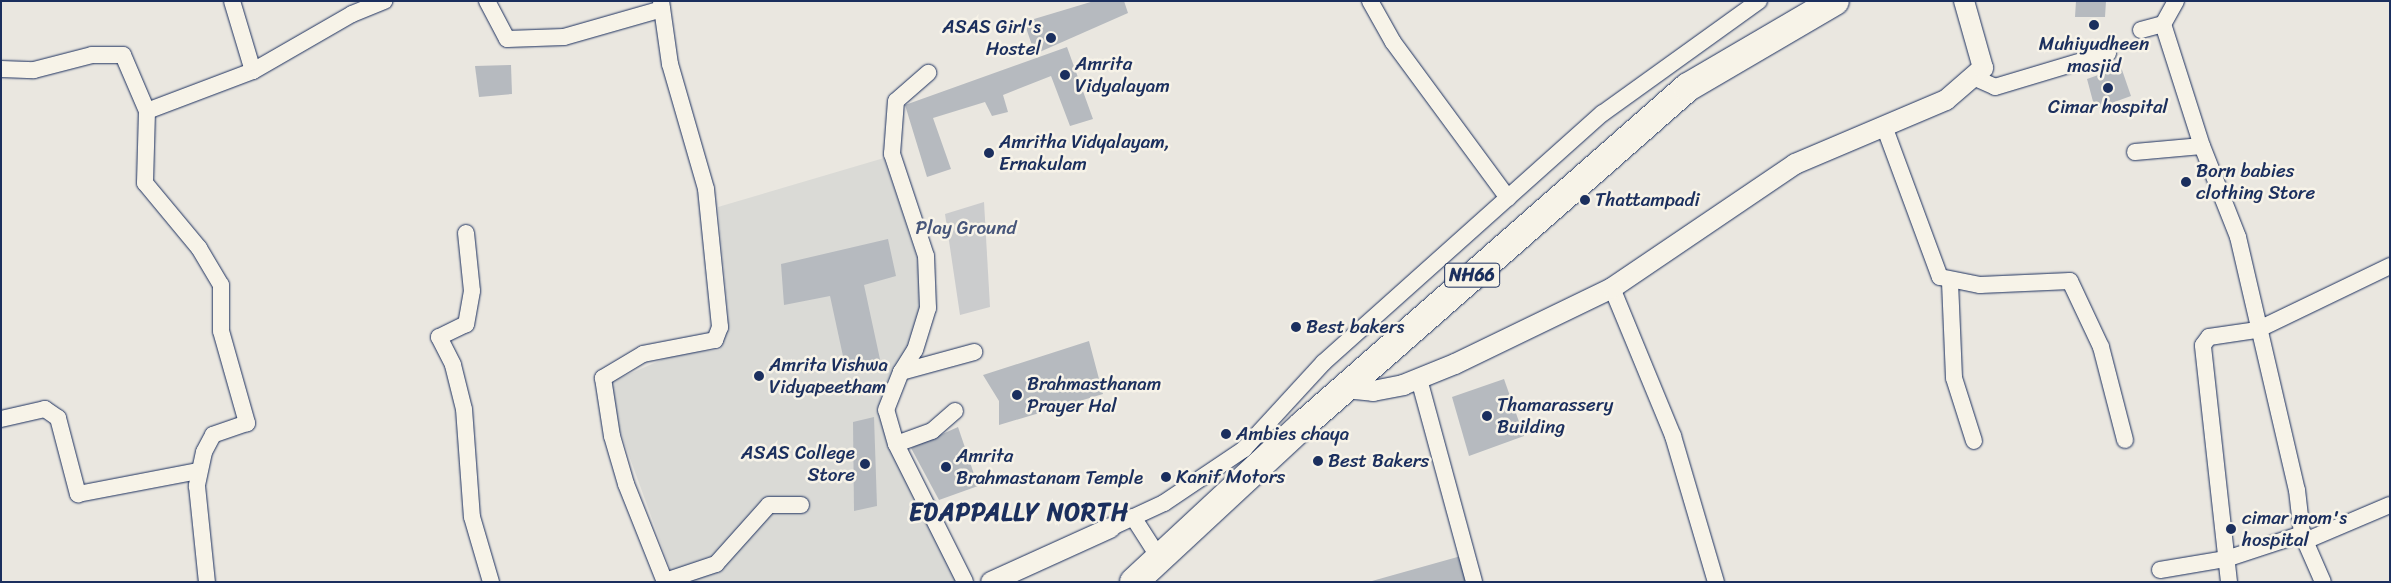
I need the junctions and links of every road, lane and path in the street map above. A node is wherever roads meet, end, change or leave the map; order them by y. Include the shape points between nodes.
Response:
1 (232, 1) edge
2 (384, 1) edge
3 (487, 1) edge
4 (1370, 1) edge
5 (1758, 1) edge
6 (1836, 1) edge
7 (1964, 1) edge
8 (2176, 1) edge
9 (662, 5) edge
10 (2163, 24) junction
11 (2141, 30) dead end
12 (2108, 53) dead end
13 (1, 69) edge
14 (253, 71) junction
15 (928, 73) dead end
16 (1973, 77) junction
17 (147, 110) junction
18 (1884, 126) junction
19 (2202, 146) junction
20 (2135, 152) dead end
21 (1508, 198) junction
22 (466, 233) dead end
23 (2390, 266) edge
24 (1950, 282) junction
25 (1612, 288) junction
26 (2257, 330) junction
27 (974, 352) dead end
28 (901, 372) junction
29 (1419, 379) junction
30 (1345, 388) junction
31 (955, 411) dead end
32 (1, 419) edge
33 (2125, 440) dead end
34 (1974, 441) dead end
35 (896, 444) junction
36 (1250, 459) junction
37 (199, 471) junction
38 (801, 505) dead end
39 (2390, 505) edge
40 (1133, 517) junction
41 (1110, 528) joint
42 (2303, 538) junction
43 (1160, 559) junction
44 (2226, 559) junction
45 (2160, 570) dead end
46 (665, 581) edge
47 (1135, 581) edge
48 (207, 582) edge
49 (491, 582) edge
50 (964, 582) edge
51 (991, 582) edge
52 (1474, 582) edge
53 (1716, 582) edge
54 (2230, 582) edge
55 (2323, 582) edge

1 - 14 street
2 - 14 street via 352,14
3 - 9 street via 507,39 564,37
4 - 21 street via 1393,42
5 - 21 street via 1603,113
6 - 30 highway, NH66 via 1688,87
7 - 16 street via 1983,68
8 - 10 street
9 - 46 street via 670,64 706,189 720,327 715,340 643,354 603,378 612,436 626,484
10 - 11 street
10 - 19 street
12 - 16 street via 1995,87
13 - 17 street via 34,70 92,55 123,55
14 - 17 street
15 - 28 street via 896,102 892,154 926,256 928,308 916,350
16 - 18 street via 1946,100
17 - 37 street via 145,183 198,248 221,285 221,330 247,423 213,435
18 - 24 street via 1932,264
18 - 25 street via 1795,164
19 - 20 street
19 - 26 street via 2238,237
21 - 36 street via 1323,363
22 - 49 street via 472,291 466,324 439,337 453,365 464,409 472,517
23 - 26 street
24 - 33 street via 2070,281 2101,347
24 - 34 street via 1954,378
25 - 29 street
25 - 53 street via 1673,436
26 - 42 street via 2297,490
26 - 44 street via 2209,338 2202,353
27 - 28 street
28 - 35 street via 886,410
29 - 30 street via 1373,391
29 - 52 street
30 - 36 highway, NH66
31 - 35 street via 932,431
32 - 37 street via 45,409 58,418 78,494
35 - 50 street
36 - 40 street
36 - 43 highway, NH66
37 - 48 street via 196,486
38 - 46 street via 769,505 716,564
39 - 42 street
40 - 41 street
40 - 43 street
41 - 51 street
42 - 44 street
42 - 55 street
43 - 47 highway, NH66
44 - 45 street
44 - 54 street

